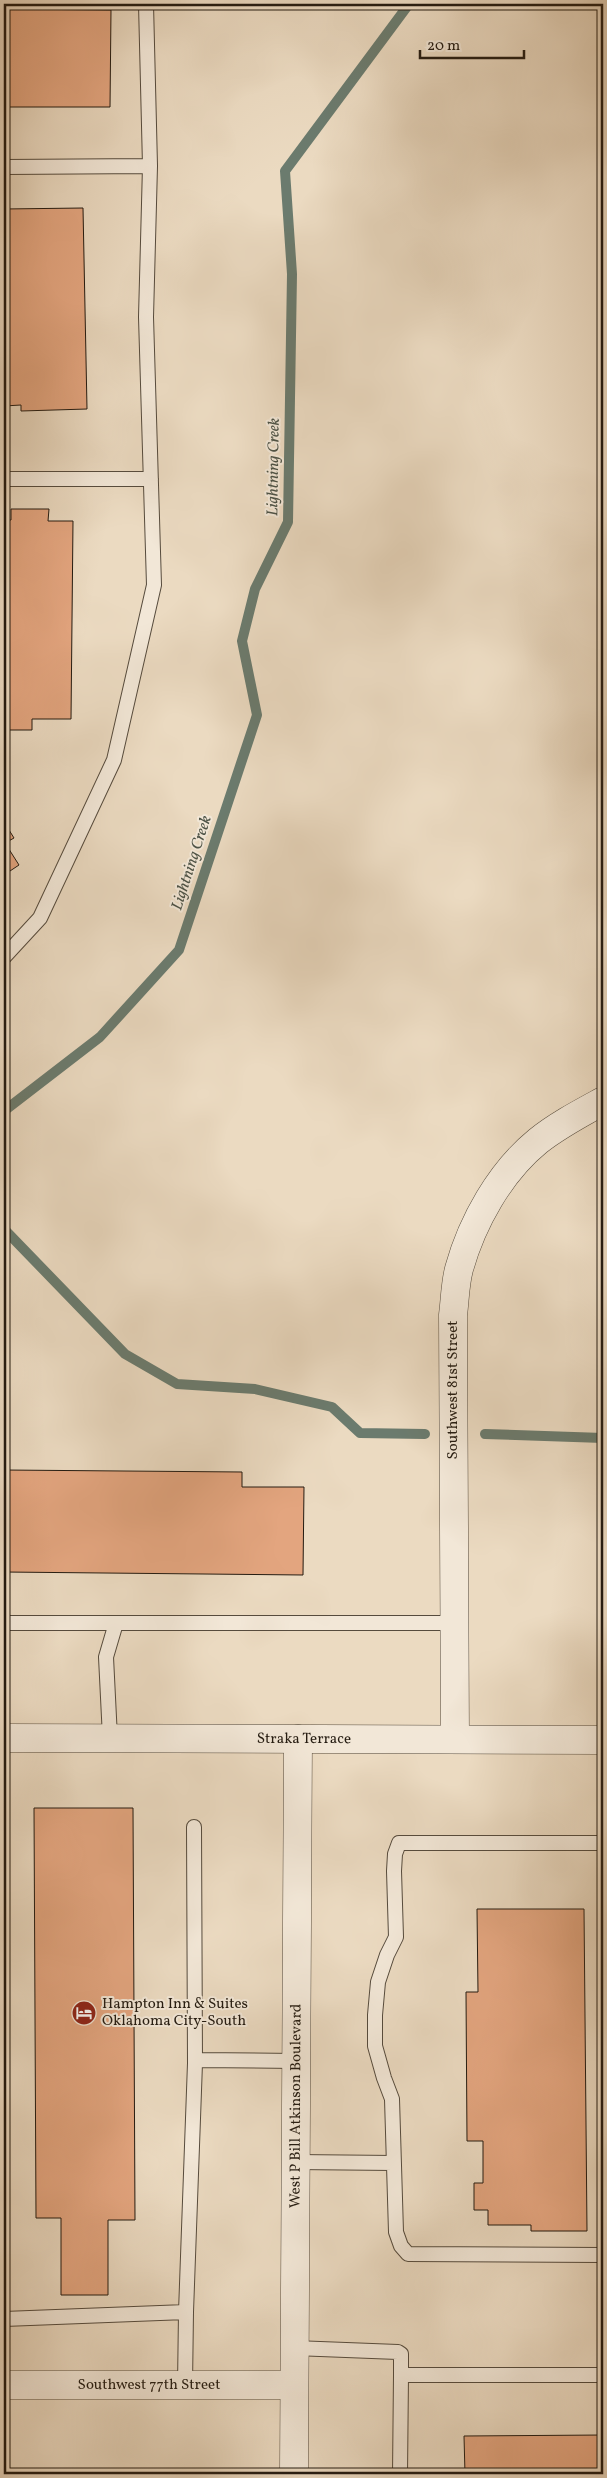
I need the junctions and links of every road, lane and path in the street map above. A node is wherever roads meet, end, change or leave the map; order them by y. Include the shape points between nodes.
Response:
1 (146, 4) edge
2 (150, 166) junction
3 (4, 167) edge
4 (4, 479) edge
5 (151, 479) junction
6 (4, 957) edge
7 (603, 1101) edge
8 (4, 1623) edge
9 (116, 1623) junction
10 (454, 1623) junction
11 (4, 1738) edge
12 (110, 1738) junction
13 (298, 1739) junction
14 (455, 1739) junction
15 (603, 1740) edge
16 (194, 1826) dead end
17 (603, 1843) edge
18 (195, 2060) junction
19 (296, 2061) junction
20 (296, 2162) junction
21 (394, 2163) junction
22 (603, 2255) edge
23 (186, 2312) junction
24 (4, 2319) edge
25 (294, 2348) junction
26 (401, 2375) junction
27 (603, 2375) edge
28 (185, 2384) junction
29 (294, 2384) junction
30 (4, 2385) edge
31 (294, 2474) edge
32 (400, 2474) edge

1 - 2 lane
2 - 3 lane
2 - 5 lane via 146,317
4 - 5 lane
5 - 6 lane via 154,585 114,760 40,918
7 - 10 street, Southwest 81st Street via 538,1141 512,1167 476,1225 459,1270 452,1315
8 - 9 lane
9 - 10 lane
9 - 12 lane via 106,1657
10 - 14 street, Southwest 81st Street
11 - 12 street, Straka Terrace
12 - 13 street, Straka Terrace
13 - 14 street, Straka Terrace
13 - 19 street, West P Bill Atkinson Boulevard
14 - 15 street, Straka Terrace
16 - 18 lane
17 - 21 lane via 399,1843 394,1871 396,1937 378,1982 375,2015 375,2046 392,2099
18 - 19 lane
18 - 23 lane
19 - 20 street, West P Bill Atkinson Boulevard
20 - 21 lane
20 - 25 street, West P Bill Atkinson Boulevard
21 - 22 lane via 396,2232 408,2254
23 - 24 lane
23 - 28 lane
25 - 26 lane via 398,2352 401,2354
25 - 29 street, West P Bill Atkinson Boulevard
26 - 27 lane
26 - 32 lane
28 - 29 street, Southwest 77th Street
28 - 30 street, Southwest 77th Street
29 - 31 street, West P Bill Atkinson Boulevard

